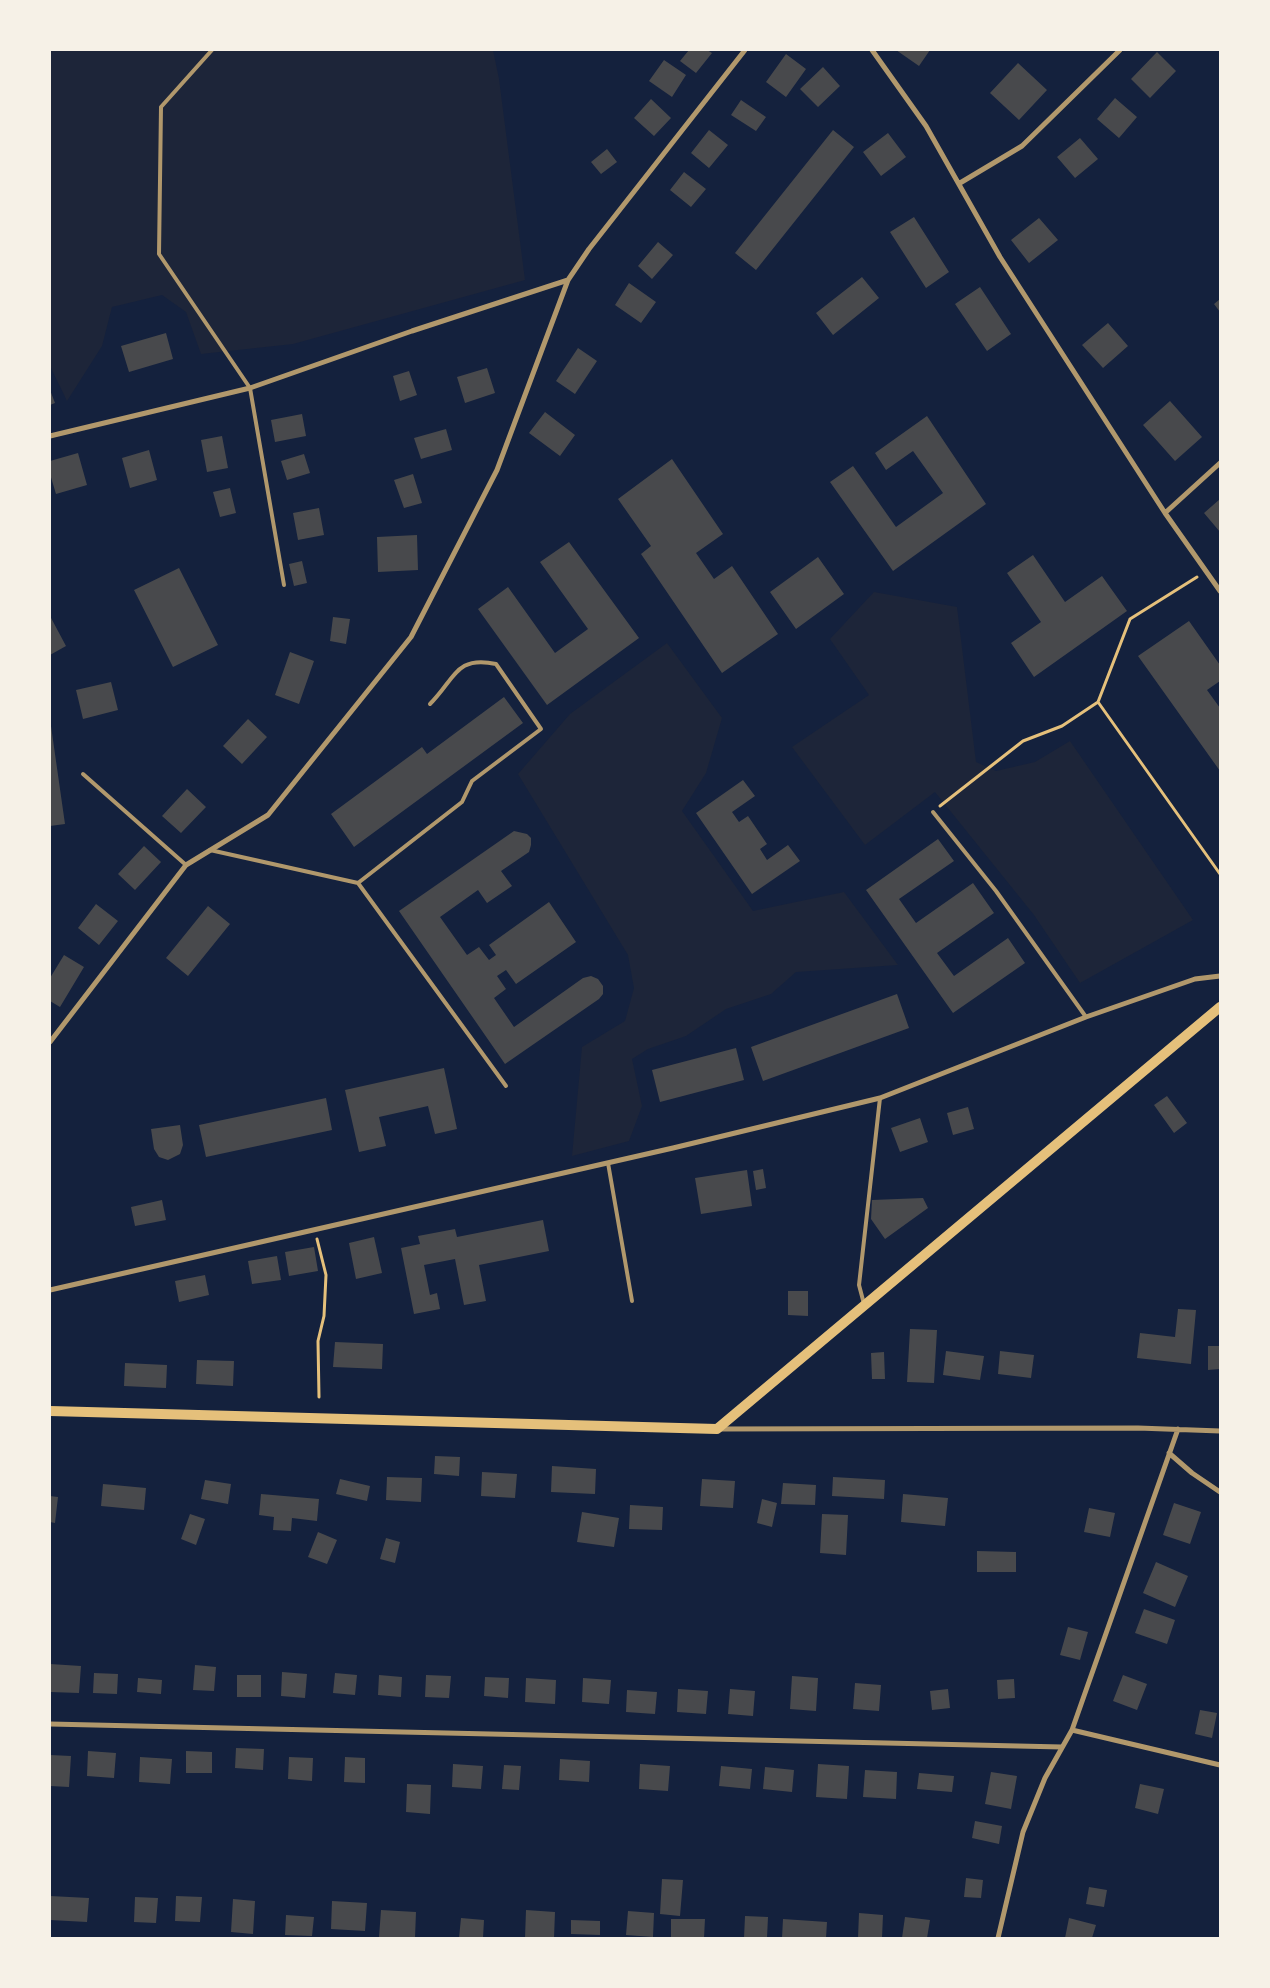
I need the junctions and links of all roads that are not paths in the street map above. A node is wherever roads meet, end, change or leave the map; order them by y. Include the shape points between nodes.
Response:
1 (212, 50) edge
2 (745, 50) edge
3 (872, 50) edge
4 (1120, 50) edge
5 (960, 183) junction
6 (568, 280) junction
7 (250, 388) junction
8 (50, 436) edge
9 (1220, 463) edge
10 (1166, 513) junction
11 (284, 585) dead end
12 (1220, 591) edge
13 (430, 704) dead end
14 (83, 774) dead end
15 (933, 812) road end
16 (210, 850) junction
17 (186, 865) junction
18 (358, 883) junction
19 (1220, 976) edge
20 (1220, 1007) edge
21 (1086, 1017) junction
22 (50, 1042) edge
23 (506, 1086) dead end
24 (880, 1098) junction
25 (608, 1163) junction
26 (50, 1290) edge
27 (632, 1301) dead end
28 (864, 1304) junction
29 (50, 1411) edge
30 (717, 1428) junction
31 (1178, 1429) junction
32 (1220, 1431) edge
33 (1169, 1453) junction
34 (1220, 1492) edge
35 (50, 1724) edge
36 (1072, 1730) junction
37 (1062, 1747) junction
38 (1220, 1765) edge
39 (998, 1938) edge

1 - 7 lane via 161,108 160,254
2 - 6 street
3 - 5 street via 926,126
4 - 5 street via 1022,146
5 - 10 street via 1000,257
6 - 7 street
6 - 16 street via 497,470 411,637 268,815
7 - 8 street
7 - 11 lane
9 - 10 street
10 - 12 street
13 - 18 lane via 459,668 468,662 490,662 496,664 541,729 472,781 462,802
14 - 17 lane
15 - 21 lane via 996,891
16 - 17 street
16 - 18 lane
17 - 22 street
18 - 23 lane
19 - 21 street via 1195,979
20 - 28 main road
21 - 24 street
24 - 25 street
24 - 28 lane via 859,1285
25 - 26 street
25 - 27 lane
28 - 30 main road
29 - 30 main road via 296,1416 458,1424
30 - 31 street
31 - 32 street
31 - 33 street
33 - 34 street
33 - 36 street
35 - 37 street
36 - 37 street
36 - 38 street
37 - 39 street via 1024,1832

